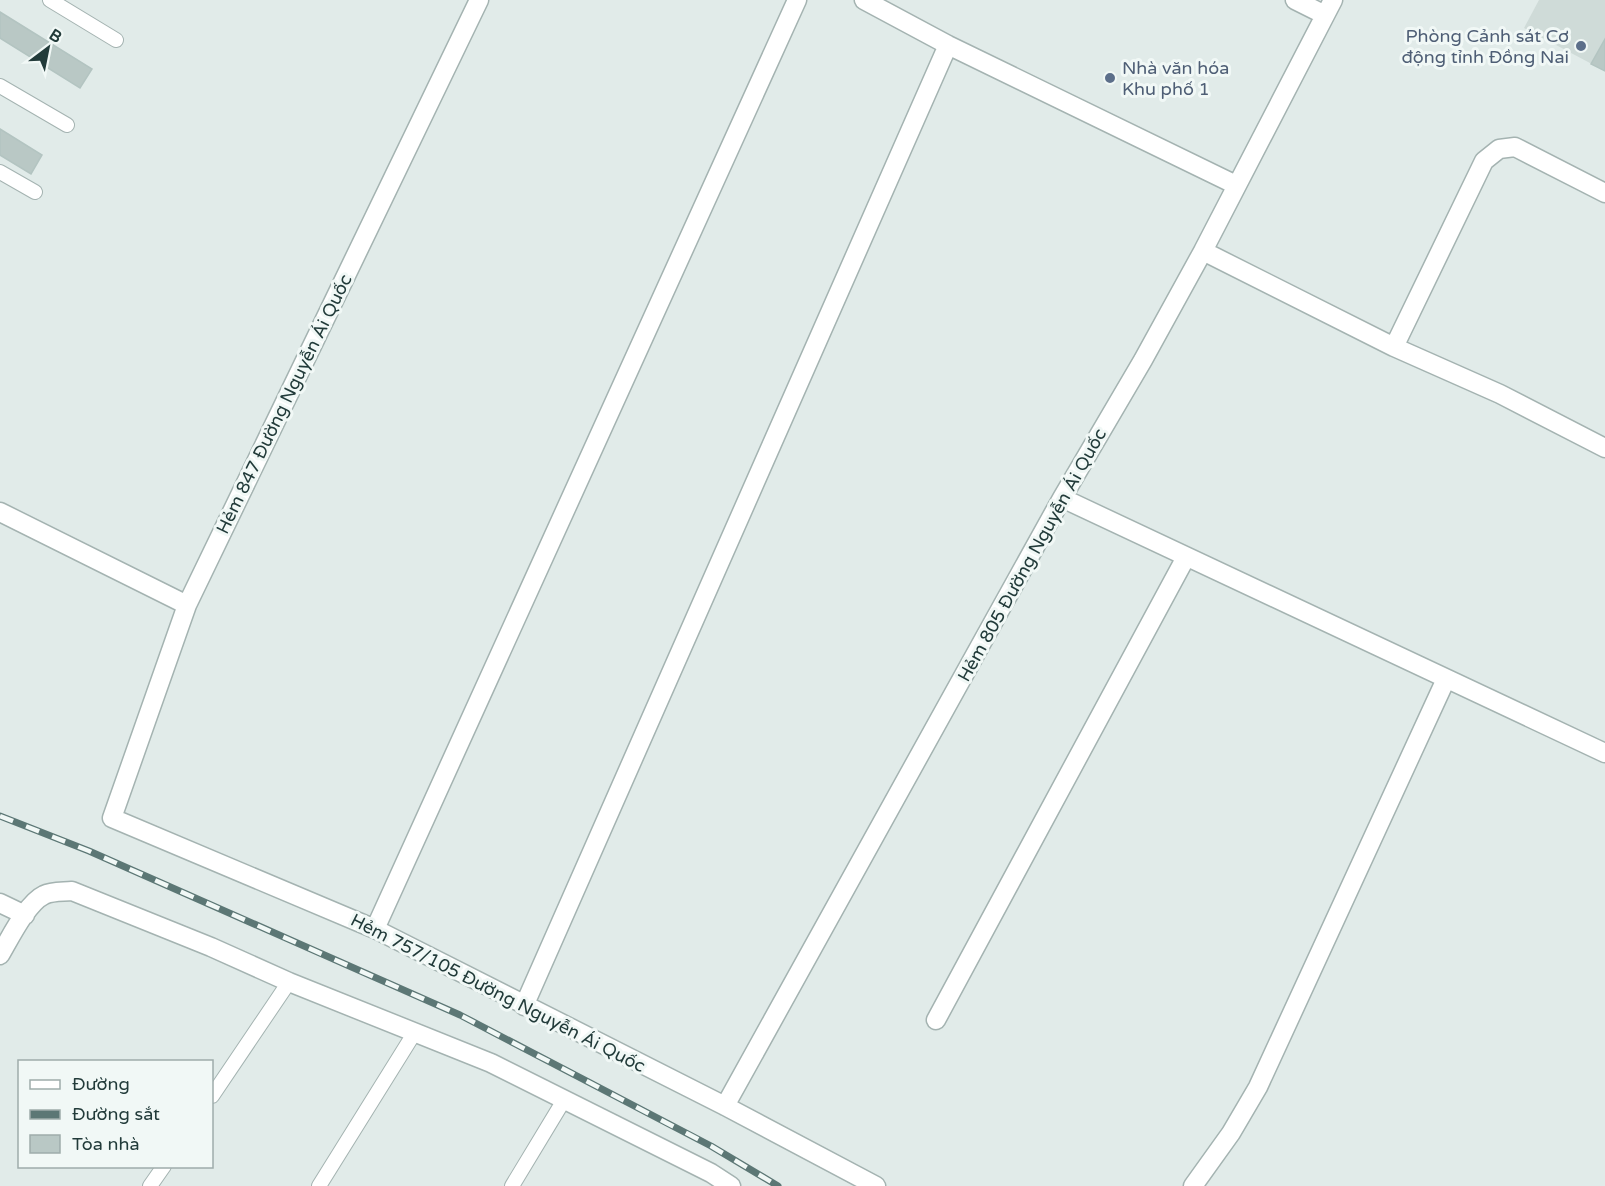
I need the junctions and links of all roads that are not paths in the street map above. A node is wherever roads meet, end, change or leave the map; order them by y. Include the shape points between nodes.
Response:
1 (50, 0) edge
2 (479, 0) edge
3 (797, 0) edge
4 (864, 0) edge
5 (1295, 0) edge
6 (1329, 8) edge
7 (116, 40) dead end
8 (948, 45) junction
9 (0, 86) edge
10 (67, 125) dead end
11 (0, 172) edge
12 (1236, 185) junction
13 (35, 192) dead end
14 (1605, 193) edge
15 (1203, 251) junction
16 (1394, 347) junction
17 (1605, 448) edge
18 (1062, 498) junction
19 (0, 512) edge
20 (1186, 557) junction
21 (187, 605) junction
22 (1446, 679) junction
23 (1605, 753) edge
24 (112, 818) joint
25 (0, 903) edge
26 (25, 915) junction
27 (375, 929) junction
28 (0, 955) edge
29 (288, 982) junction
30 (524, 1006) junction
31 (936, 1020) dead end
32 (415, 1032) junction
33 (213, 1094) edge
34 (564, 1100) junction
35 (725, 1106) junction
36 (163, 1168) edge
37 (150, 1186) edge
38 (319, 1186) edge
39 (513, 1186) edge
40 (731, 1186) edge
41 (876, 1186) edge
42 (1193, 1186) edge

1 - 7 lane
2 - 21 street, Hẻm 847 Đường Nguyễn Ái Quốc
3 - 27 street
4 - 8 street
5 - 6 street
6 - 12 street, Hẻm 805 Đường Nguyễn Ái Quốc
8 - 12 street
8 - 30 street
9 - 10 lane
11 - 13 lane
12 - 15 street, Hẻm 805 Đường Nguyễn Ái Quốc
14 - 16 street via 1515,147 1499,149 1484,161
15 - 16 street
15 - 18 street, Hẻm 805 Đường Nguyễn Ái Quốc
16 - 17 street via 1500,394
18 - 20 street
18 - 35 street, Hẻm 805 Đường Nguyễn Ái Quốc
19 - 21 street
20 - 22 street
20 - 31 street
21 - 24 street, Hẻm 847 Đường Nguyễn Ái Quốc
22 - 23 street
22 - 42 street via 1258,1087
24 - 27 street, Hẻm 757/105 Đường Nguyễn Ái Quốc
25 - 26 street
26 - 28 street
26 - 29 street via 42,896 72,891 211,946
27 - 30 street, Hẻm 757/105 Đường Nguyễn Ái Quốc
29 - 32 street
29 - 33 lane
30 - 35 street, Hẻm 757/105 Đường Nguyễn Ái Quốc
32 - 34 street via 491,1063
32 - 38 lane
34 - 39 lane
34 - 40 street
35 - 41 street, Hẻm 757/105 Đường Nguyễn Ái Quốc
36 - 37 lane

